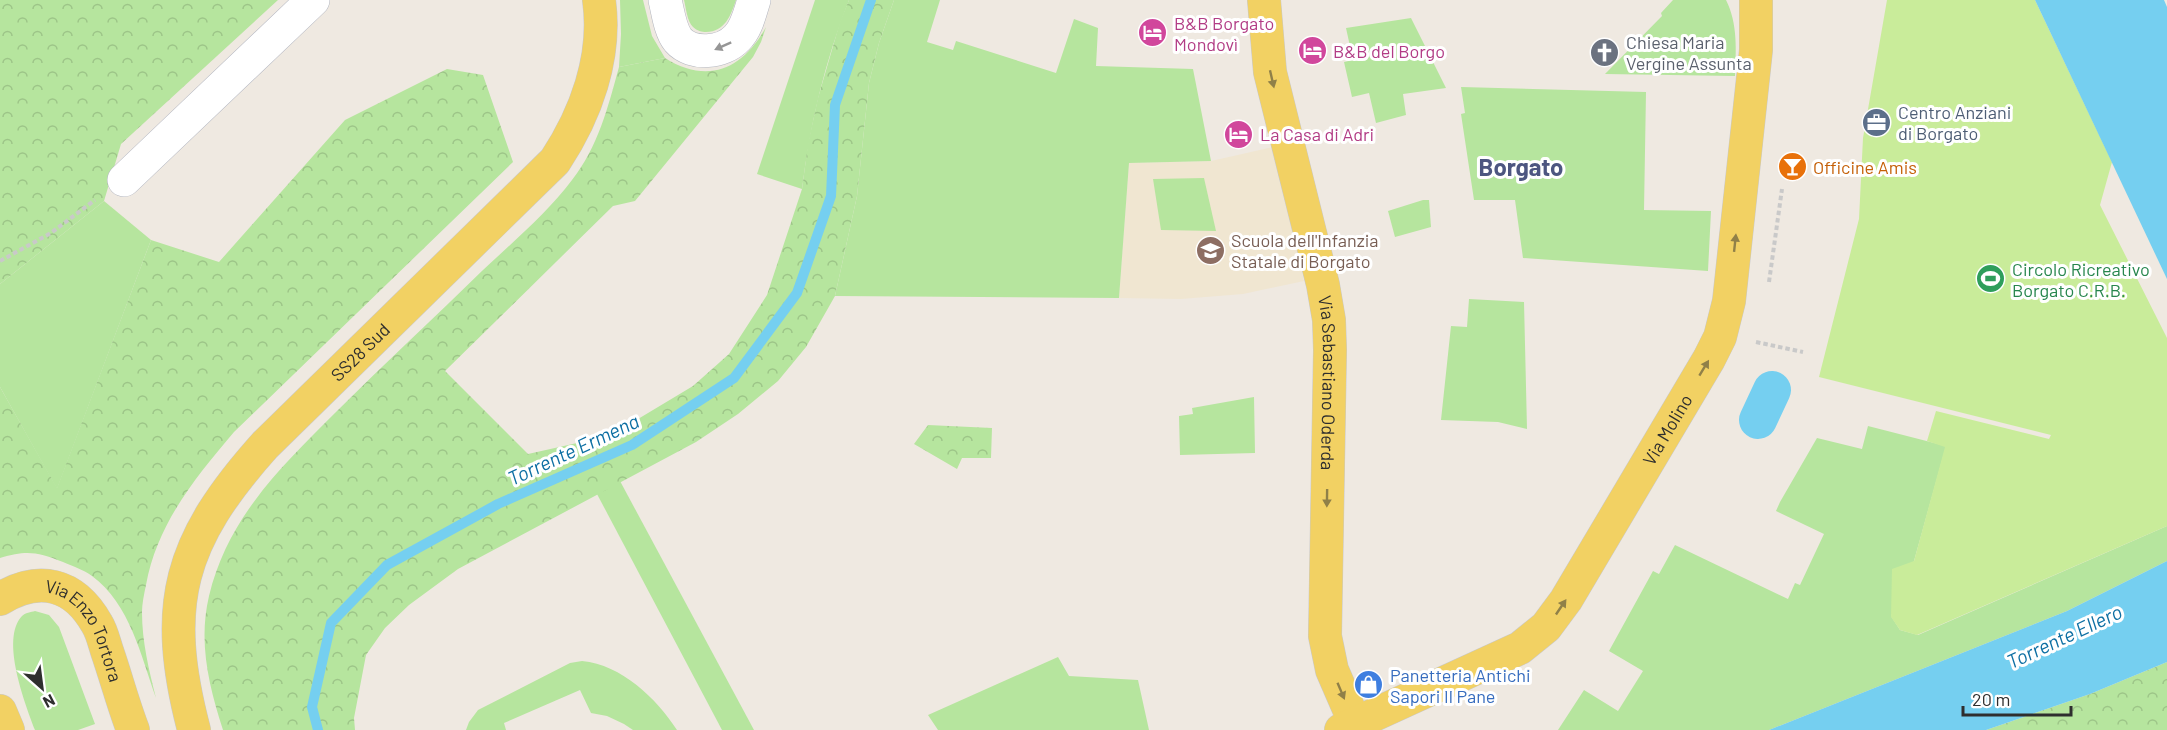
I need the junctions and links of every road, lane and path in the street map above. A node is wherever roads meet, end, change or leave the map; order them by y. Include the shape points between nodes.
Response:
1 (313, 0) edge
2 (599, 0) edge
3 (665, 0) edge
4 (754, 0) edge
5 (1264, 0) edge
6 (1756, 0) edge
7 (124, 180) joint
8 (0, 261) edge
9 (1756, 342) dead end
10 (1803, 352) dead end
11 (0, 599) edge
12 (0, 711) edge
13 (1352, 728) edge
14 (8, 730) edge
15 (133, 730) edge
16 (194, 730) edge

1 - 7 street
2 - 16 main road, SS28 Sud via 596,70 573,134 555,161 265,445 233,483 207,524 187,568 177,629 179,660
4 -> 3 street via 736,39 701,51 678,40
5 -> 13 main road, Via Sebastiano Oderda via 1270,72 1329,320 1325,636
13 -> 6 main road, Via Molino via 1505,656 1546,627 1566,600 1709,359 1720,338 1729,301 1756,50
7 - 8 path via 51,233
9 - 10 path
11 - 15 main road, Via Enzo Tortora via 38,584 61,589 81,602 98,625
12 - 14 main road

